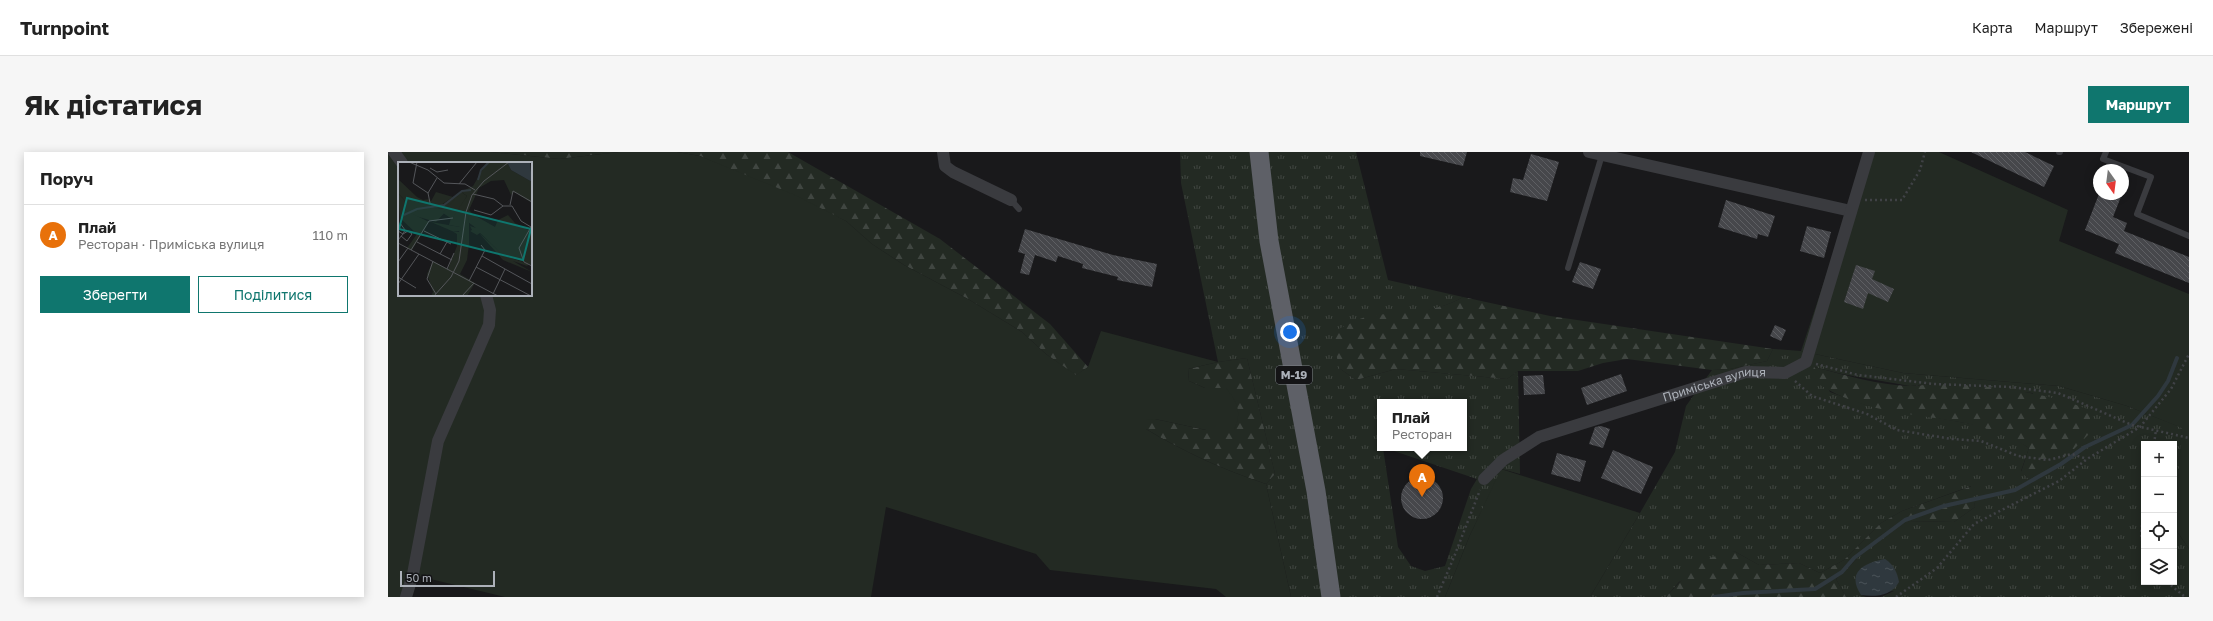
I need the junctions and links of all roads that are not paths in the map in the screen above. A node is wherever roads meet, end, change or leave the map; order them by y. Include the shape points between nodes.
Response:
1 (394, 152) edge
2 (942, 152) edge
3 (1259, 152) edge
4 (1589, 152) edge
5 (1870, 152) edge
6 (2106, 152) edge
7 (1602, 155) junction
8 (401, 162) edge
9 (1015, 205) dead end
10 (1853, 206) junction
11 (2189, 236) edge
12 (1568, 268) dead end
13 (486, 296) edge
14 (1484, 479) road end
15 (406, 597) edge
16 (1331, 597) edge

1 - 8 street
2 - 9 street via 945,166 953,172
3 - 16 highway, М-19 via 1269,241 1316,491
4 - 7 street
5 - 10 street
6 - 11 lane via 2104,159 2151,177 2137,214
7 - 10 street
7 - 12 lane
10 - 14 street, Приміська вулиця via 1806,362 1785,373 1746,372 1539,437 1502,460
13 - 15 street via 490,310 489,325 438,440 413,574

